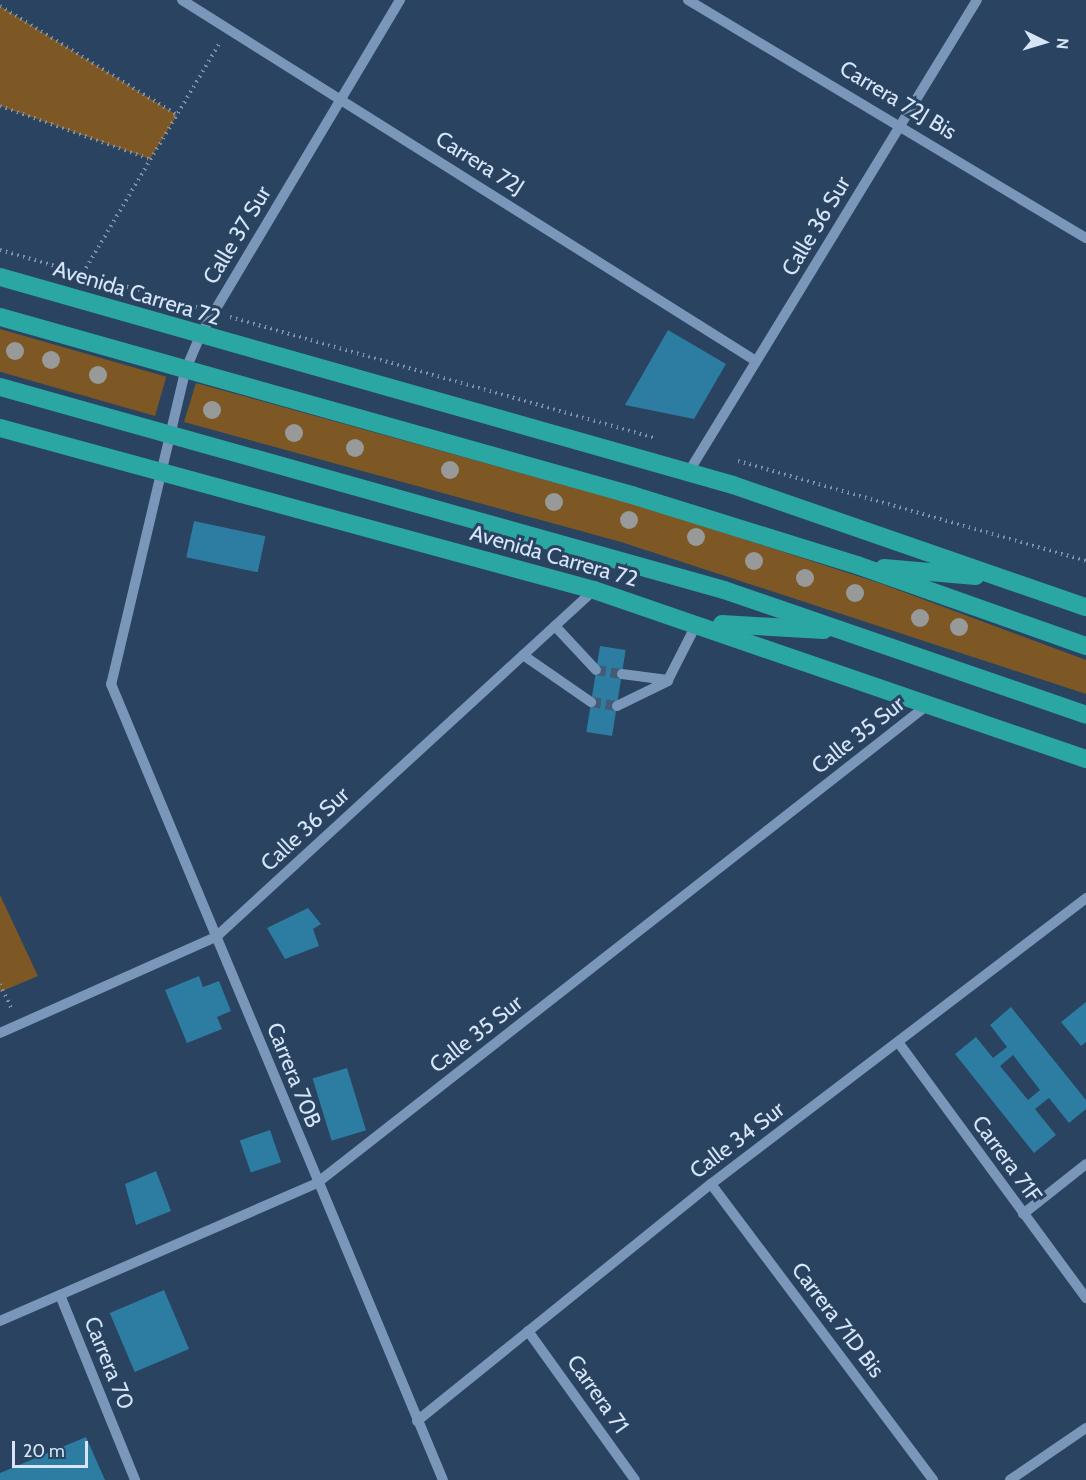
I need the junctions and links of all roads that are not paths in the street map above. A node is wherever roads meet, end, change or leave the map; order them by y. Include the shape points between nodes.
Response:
1 (182, 0) edge
2 (400, 0) edge
3 (688, 0) edge
4 (977, 0) edge
5 (341, 98) junction
6 (902, 124) junction
7 (1086, 238) edge
8 (0, 277) edge
9 (0, 317) edge
10 (200, 336) junction
11 (756, 362) junction
12 (185, 372) junction
13 (0, 387) edge
14 (0, 428) edge
15 (168, 435) junction
16 (160, 473) junction
17 (688, 473) junction
18 (857, 565) junction
19 (1004, 579) junction
20 (594, 590) junction
21 (1086, 607) edge
22 (697, 623) junction
23 (555, 626) junction
24 (852, 631) junction
25 (1086, 646) edge
26 (523, 655) junction
27 (596, 670) tunnel mouth
28 (622, 674) tunnel mouth
29 (668, 680) junction
30 (111, 684) joint
31 (591, 702) tunnel mouth
32 (930, 703) junction
33 (617, 706) tunnel mouth
34 (1086, 715) edge
35 (1086, 759) edge
36 (1086, 897) edge
37 (216, 938) junction
38 (0, 1033) edge
39 (898, 1042) junction
40 (1086, 1164) edge
41 (317, 1183) junction
42 (711, 1184) junction
43 (1023, 1214) junction
44 (60, 1295) junction
45 (1086, 1298) edge
46 (0, 1321) edge
47 (528, 1331) junction
48 (417, 1421) junction
49 (1086, 1428) edge
50 (135, 1480) edge
51 (443, 1480) edge
52 (635, 1480) edge
53 (933, 1480) edge
54 (1010, 1480) edge

1 - 5 street, Carrera 72J
2 - 5 street, Calle 37 Sur
3 - 6 street, Carrera 72J Bis
4 - 6 street, Calle 36 Sur
5 - 10 street, Calle 37 Sur
5 - 11 street, Carrera 72J
6 - 7 street, Carrera 72J Bis
6 - 11 street, Calle 36 Sur
8 - 10 highway, Avenida Carrera 72
9 - 12 highway
10 - 12 street, Calle 37 Sur
10 - 17 highway, Avenida Carrera 72
11 - 17 street, Calle 36 Sur
12 - 15 street, Calle 37 Sur
12 - 18 highway via 622,492
13 - 15 highway, Avenida Carrera 72
14 - 16 highway, Avenida Carrera 72
15 - 16 street, Calle 37 Sur
15 - 24 highway, Avenida Carrera 72 via 617,560
16 - 20 highway, Avenida Carrera 72
16 - 30 street, Calle 37 Sur
17 - 19 highway, Avenida Carrera 72
18 - 19 highway
18 - 25 highway
19 - 21 highway, Avenida Carrera 72
20 - 22 highway, Avenida Carrera 72
20 - 23 street, Calle 36 Sur
22 - 24 highway
22 - 29 street
22 - 32 highway, Avenida Carrera 72
23 - 26 street, Calle 36 Sur
23 - 27 street
24 - 34 highway, Avenida Carrera 72
26 - 31 street
26 - 37 street, Calle 36 Sur
28 - 29 street
29 - 33 street
30 - 37 street, Carrera 70B
32 - 35 highway, Avenida Carrera 72
32 - 41 street, Calle 35 Sur
36 - 39 street, Calle 34 Sur
37 - 38 street, Calle 36 Sur
37 - 41 street, Carrera 70B
39 - 42 street, Calle 34 Sur
39 - 43 street, Carrera 71F
40 - 43 street
41 - 44 street, Calle 35 Sur
41 - 48 street, Carrera 70B
42 - 47 street, Calle 34 Sur
42 - 53 street, Carrera 71D Bis
43 - 45 street, Carrera 71F
44 - 46 street, Calle 35 Sur
44 - 50 street, Carrera 70
47 - 48 street, Calle 34 Sur
47 - 52 street, Carrera 71
48 - 51 street, Carrera 70B
49 - 54 street

